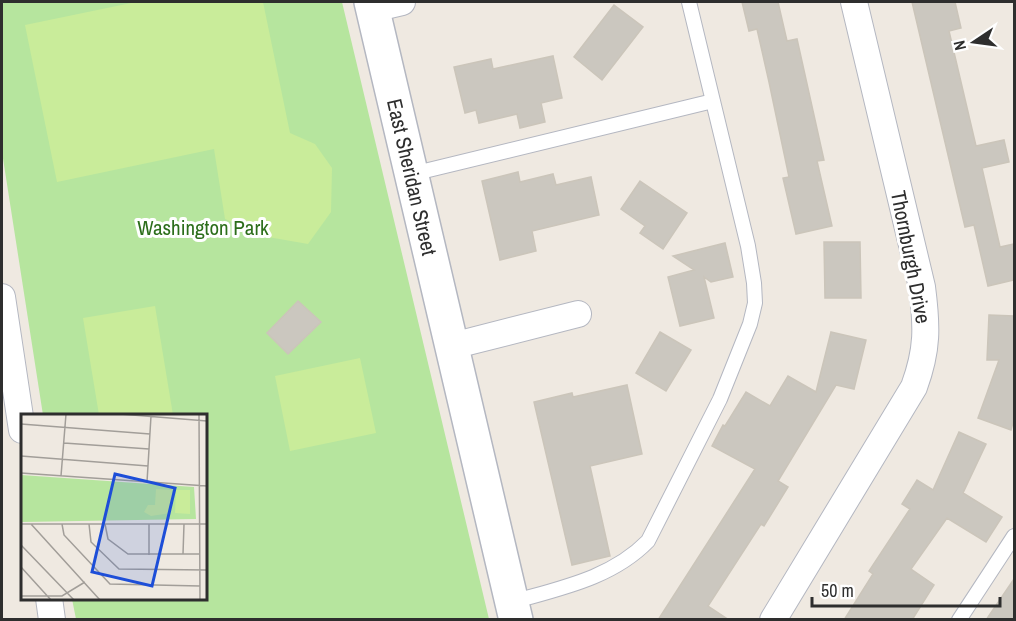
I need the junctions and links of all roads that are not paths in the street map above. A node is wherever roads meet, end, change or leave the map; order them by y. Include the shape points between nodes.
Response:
1 (689, 2) edge
2 (855, 2) edge
3 (382, 4) edge
4 (712, 101) junction
5 (411, 174) junction
6 (2, 297) edge
7 (578, 314) dead end
8 (452, 346) junction
9 (21, 423) edge
10 (1014, 536) edge
11 (49, 600) edge
12 (514, 611) edge
13 (52, 620) edge
14 (773, 620) edge
15 (959, 620) edge

1 - 4 lane
2 - 14 street, Thornburgh Drive via 922,287 924,359 909,396
3 - 5 street, East Sheridan Street
4 - 5 lane
4 - 12 lane via 754,283 755,303 746,334 720,399 648,541 612,570
5 - 8 street, East Sheridan Street
6 - 9 street
7 - 8 street
8 - 12 street, East Sheridan Street
10 - 15 lane
11 - 13 street

